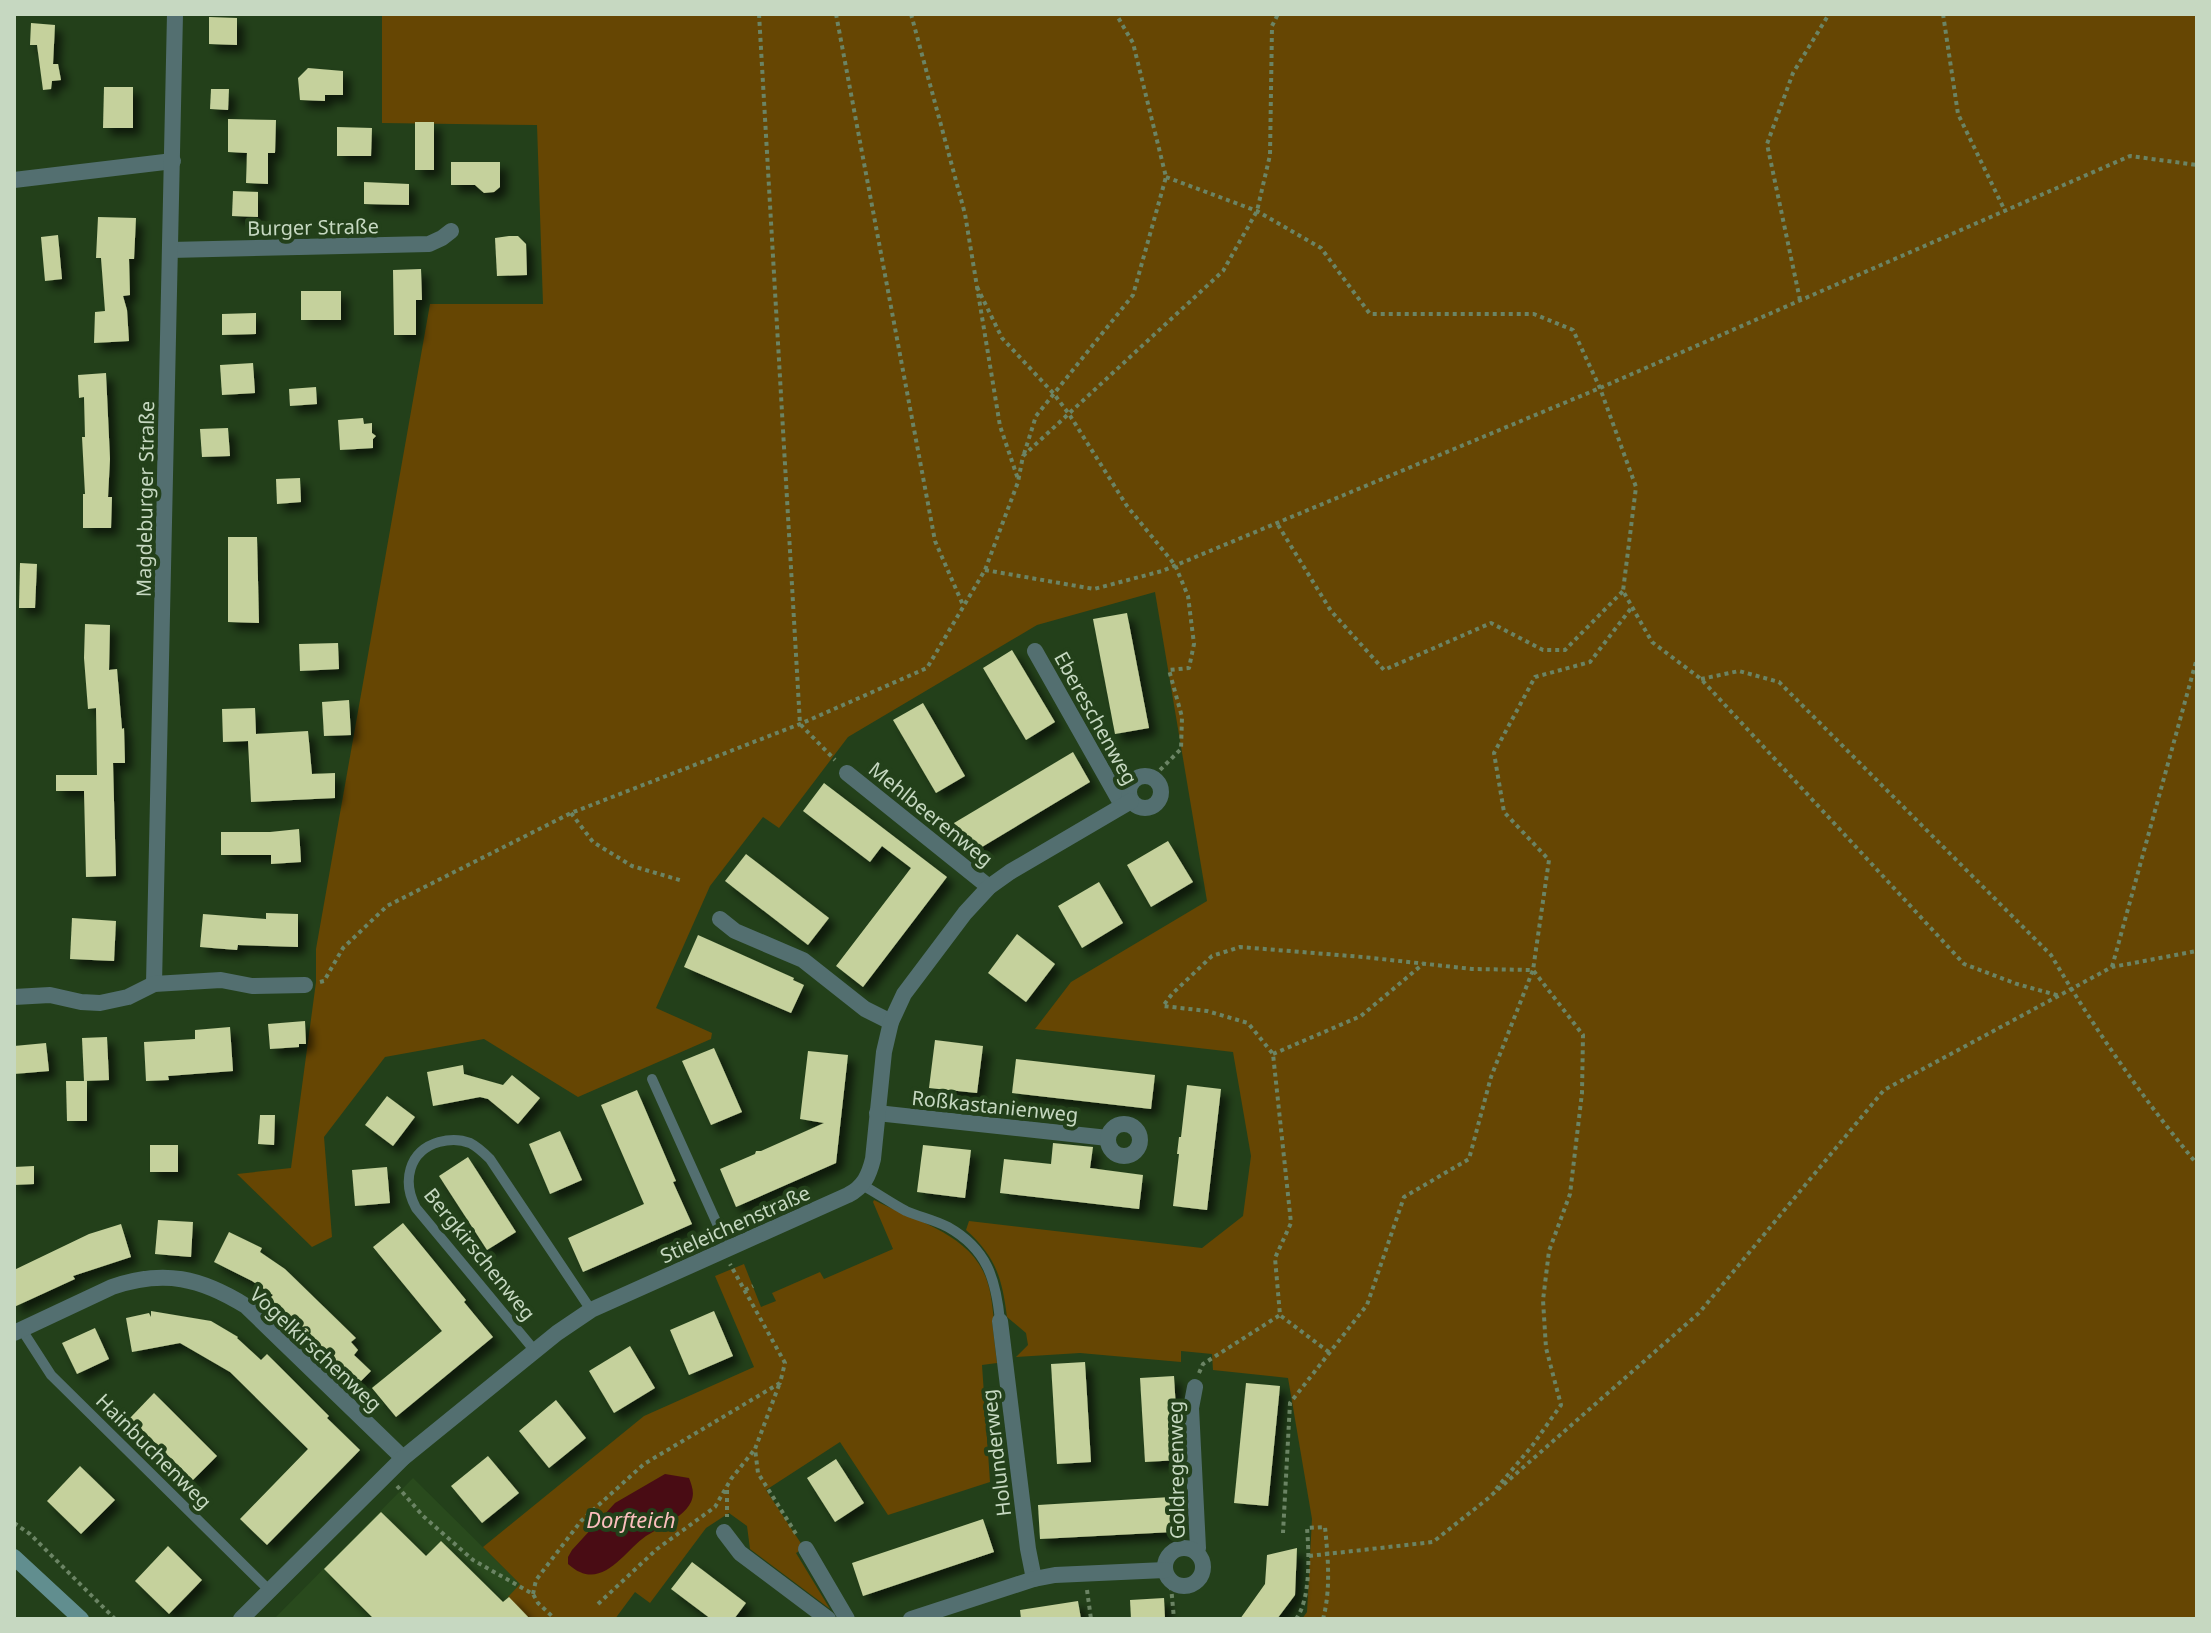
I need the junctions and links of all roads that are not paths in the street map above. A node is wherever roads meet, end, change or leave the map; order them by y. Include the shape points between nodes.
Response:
1 (175, 14) edge
2 (173, 161) junction
3 (14, 180) edge
4 (451, 231) dead end
5 (170, 250) junction
6 (1035, 651) dead end
7 (847, 773) road end
8 (1127, 803) junction
9 (989, 887) junction
10 (720, 919) dead end
11 (154, 984) junction
12 (305, 985) road end
13 (14, 997) edge
14 (891, 1022) junction
15 (652, 1079) dead end
16 (877, 1113) junction
17 (1108, 1138) dead end
18 (862, 1185) junction
19 (725, 1250) junction
20 (591, 1310) junction
21 (1000, 1321) joint
22 (18, 1332) edge
23 (535, 1351) junction
24 (1195, 1387) road end
25 (403, 1458) junction
26 (724, 1532) road end
27 (806, 1549) road end
28 (1196, 1552) junction
29 (14, 1557) edge
30 (1168, 1576) junction
31 (1034, 1579) junction
32 (270, 1591) junction
33 (81, 1619) edge
34 (241, 1619) edge
35 (828, 1619) edge
36 (847, 1619) edge
37 (911, 1619) edge

1 - 2 street, Magdeburger Straße
2 - 3 street
2 - 5 street, Magdeburger Straße
4 - 5 street, Burger Straße via 429,244
5 - 11 street, Magdeburger Straße
6 - 8 street, Ebereschenweg
7 - 9 street, Mehlbeerenweg
8 - 8 street via 1134,780 1145,775 1156,780 1161,789 1156,805 1140,808
8 - 9 street
9 - 14 street via 904,994
10 - 14 street via 735,931 803,960 865,1009
11 - 12 street via 221,980 252,986
11 - 13 street via 100,1003 50,995
14 - 16 street
15 - 19 lane
16 - 17 street, Roßkastanienweg
16 - 18 street via 873,1159
18 - 19 street, Stieleichenstraße
18 - 21 lane via 973,1244 997,1290
19 - 20 street, Stieleichenstraße
20 - 23 street, Stieleichenstraße
20 - 23 lane, Bergkirschenweg via 480,1149 452,1139 423,1150 408,1178 416,1208
21 - 31 street, Holunderweg
22 - 25 street, Vogelkirschenweg via 128,1281 160,1277 202,1284 246,1306
22 - 32 lane, Hainbuchenweg via 51,1375
23 - 25 street, Stieleichenstraße
24 - 28 street, Goldregenweg via 1191,1408
25 - 32 street, Stieleichenstraße
26 - 35 street via 740,1553
27 - 36 street
28 - 30 street via 1174,1551 1165,1562
28 - 30 street via 1203,1565 1199,1579 1187,1587
29 - 33 main road
30 - 31 street
31 - 37 street
32 - 34 street, Stieleichenstraße

